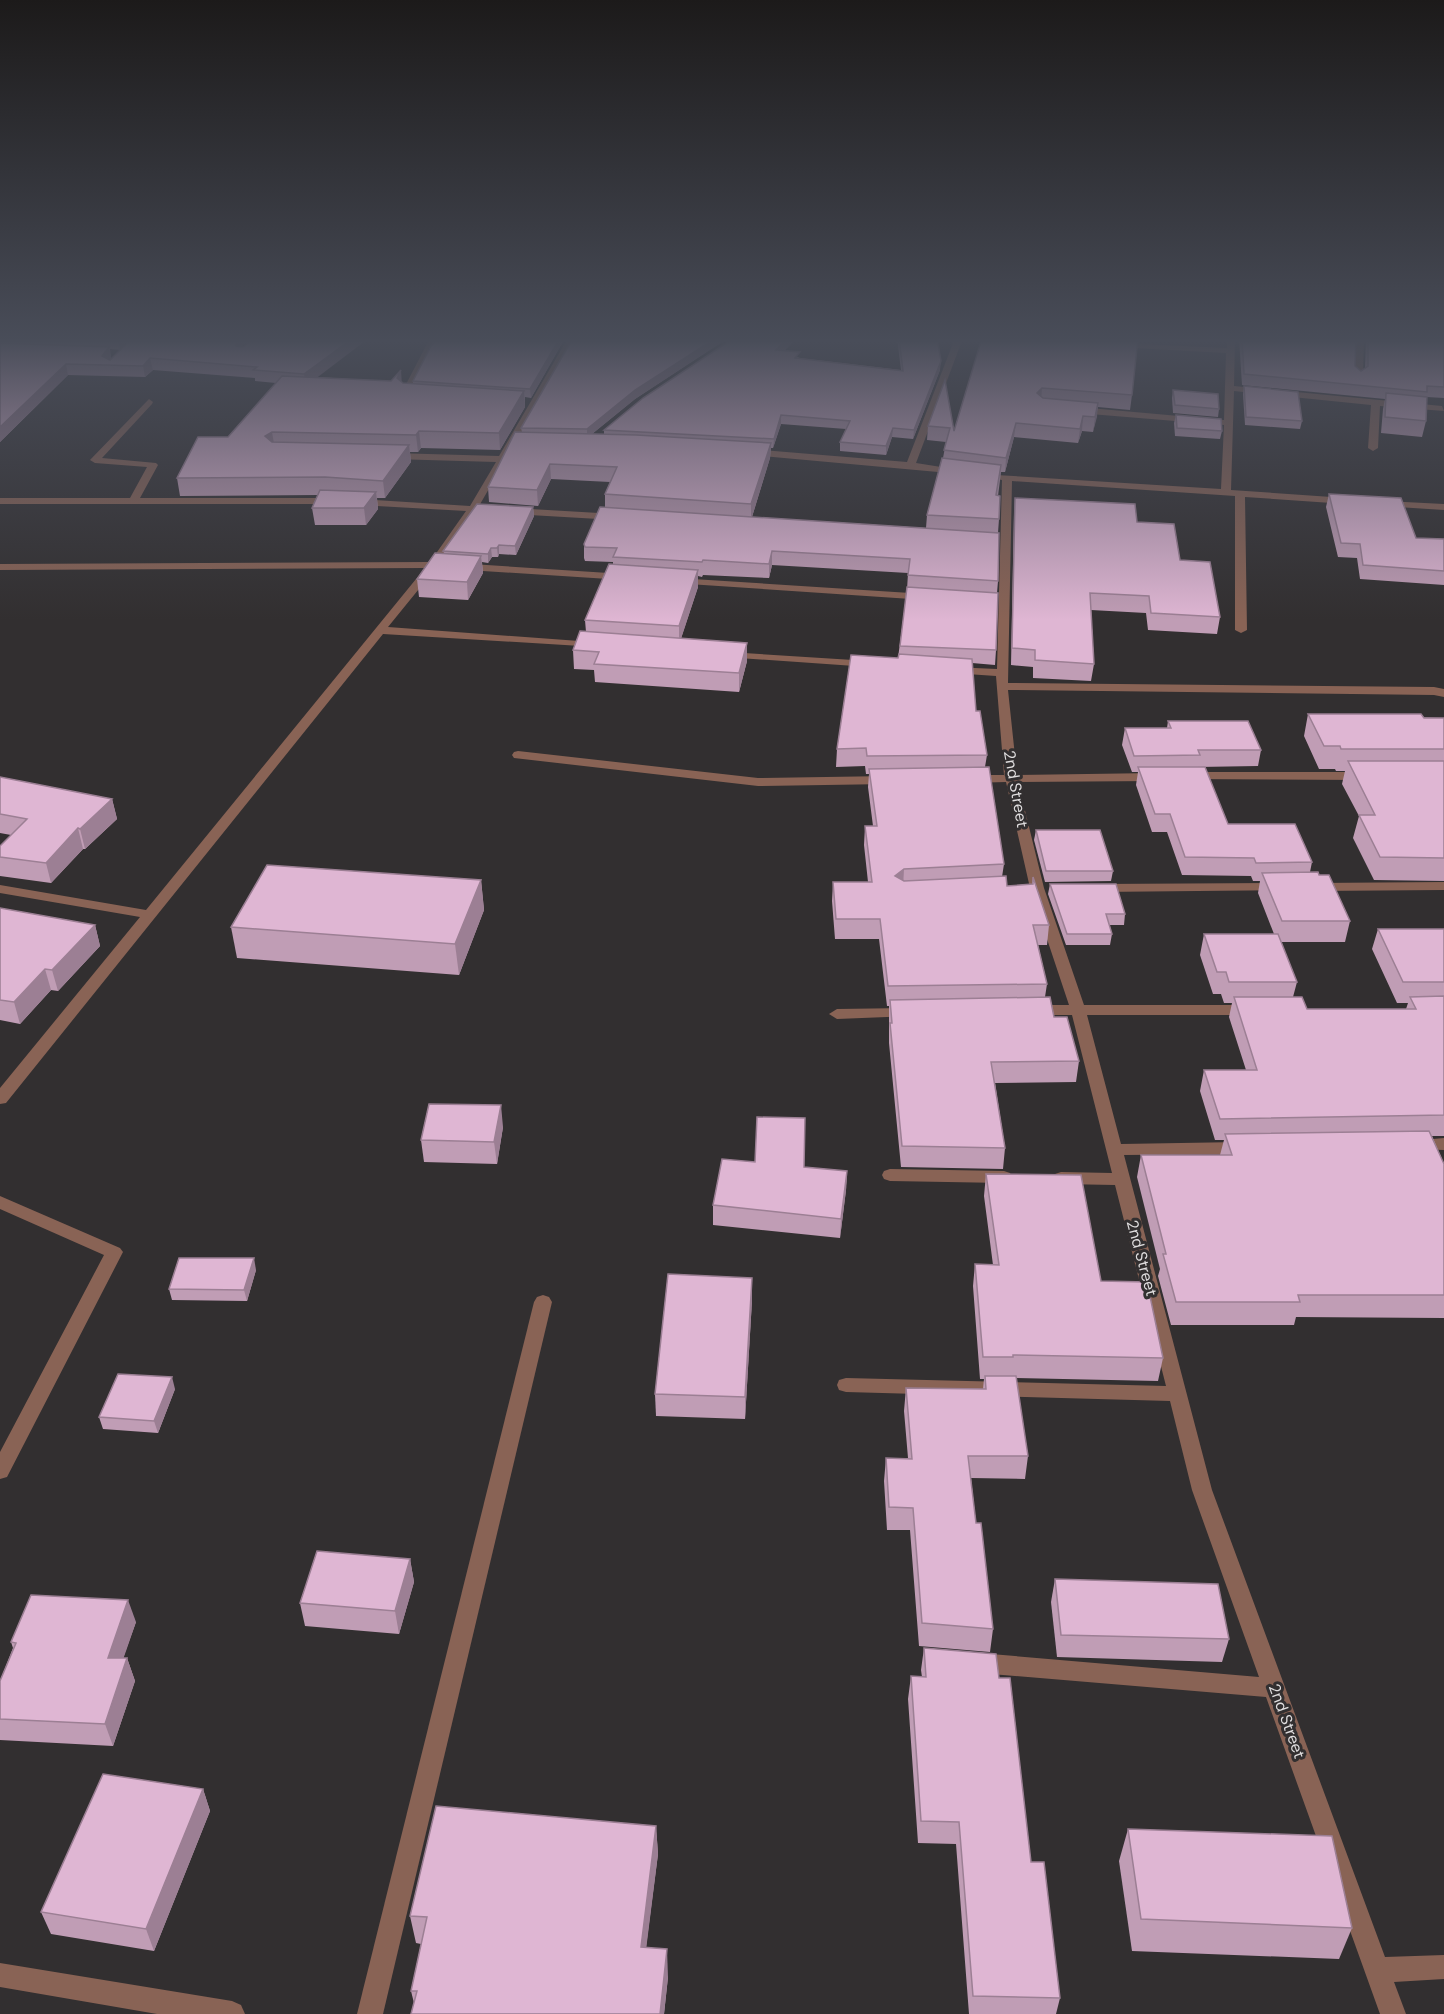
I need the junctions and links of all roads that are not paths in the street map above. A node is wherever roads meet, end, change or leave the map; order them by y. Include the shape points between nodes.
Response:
1 (121, 432) edge
2 (520, 432) edge
3 (923, 432) edge
4 (1228, 432) edge
5 (1374, 432) edge
6 (1373, 448) dead end
7 (743, 452) edge
8 (382, 456) edge
9 (501, 459) junction
10 (911, 465) junction
11 (964, 473) edge
12 (986, 476) edge
13 (1007, 478) junction
14 (1226, 493) junction
15 (1240, 494) junction
16 (0, 501) edge
17 (134, 501) junction
18 (1358, 502) edge
19 (1370, 503) edge
20 (474, 507) junction
21 (1444, 507) edge
22 (627, 517) edge
23 (433, 565) junction
24 (0, 567) edge
25 (630, 578) edge
26 (665, 580) edge
27 (938, 598) edge
28 (381, 630) junction
29 (1241, 630) dead end
30 (602, 646) edge
31 (718, 654) edge
32 (884, 665) edge
33 (944, 669) edge
34 (1003, 680) junction
35 (1444, 693) edge
36 (518, 755) dead end
37 (1372, 777) edge
38 (1011, 778) junction
39 (954, 779) edge
40 (908, 780) edge
41 (1444, 886) edge
42 (1085, 888) edge
43 (0, 889) edge
44 (150, 915) junction
45 (1078, 1010) junction
46 (1267, 1010) edge
47 (1020, 1011) edge
48 (917, 1012) edge
49 (837, 1014) dead end
50 (0, 1099) edge
51 (1444, 1144) edge
52 (1397, 1145) edge
53 (1255, 1148) edge
54 (1114, 1150) junction
55 (890, 1175) dead end
56 (1018, 1177) edge
57 (1041, 1178) edge
58 (1122, 1179) junction
59 (0, 1202) edge
60 (543, 1302) dead end
61 (846, 1385) dead end
62 (1177, 1394) junction
63 (0, 1471) edge
64 (955, 1661) edge
65 (1275, 1689) junction
66 (1444, 1967) edge
67 (1378, 1970) junction
68 (0, 1975) edge
69 (232, 2014) edge
70 (370, 2014) edge
71 (1393, 2014) edge

1 - 17 street via 95,460 153,465
2 - 9 street via 517,442
3 - 10 street
4 - 14 street
5 - 6 street
7 - 10 street
8 - 9 street
9 - 20 street
10 - 11 street
12 - 13 street
13 - 14 street
13 - 34 street, 2nd Street via 998,602
14 - 15 street
15 - 18 street
15 - 29 street
16 - 17 street
17 - 20 street via 319,501
19 - 21 street
20 - 22 street
20 - 23 street
23 - 24 street
23 - 25 street
23 - 28 street
26 - 27 street
28 - 30 street
28 - 44 street
31 - 32 street
33 - 34 street
34 - 35 street
34 - 38 street, 2nd Street
36 - 40 street via 759,782
37 - 38 street
38 - 39 street
38 - 45 street, 2nd Street via 1037,888
41 - 42 street
43 - 44 street
44 - 50 street
45 - 46 street
45 - 47 street
45 - 54 street, 2nd Street
48 - 49 street
51 - 52 street
53 - 54 street
54 - 58 street, 2nd Street
55 - 56 street
57 - 58 street
58 - 62 street, 2nd Street
59 - 63 street via 114,1252
60 - 70 street
61 - 62 street
62 - 65 street, 2nd Street via 1202,1490
64 - 65 street
65 - 67 street, 2nd Street
66 - 67 street
67 - 71 street, 2nd Street
68 - 69 street

